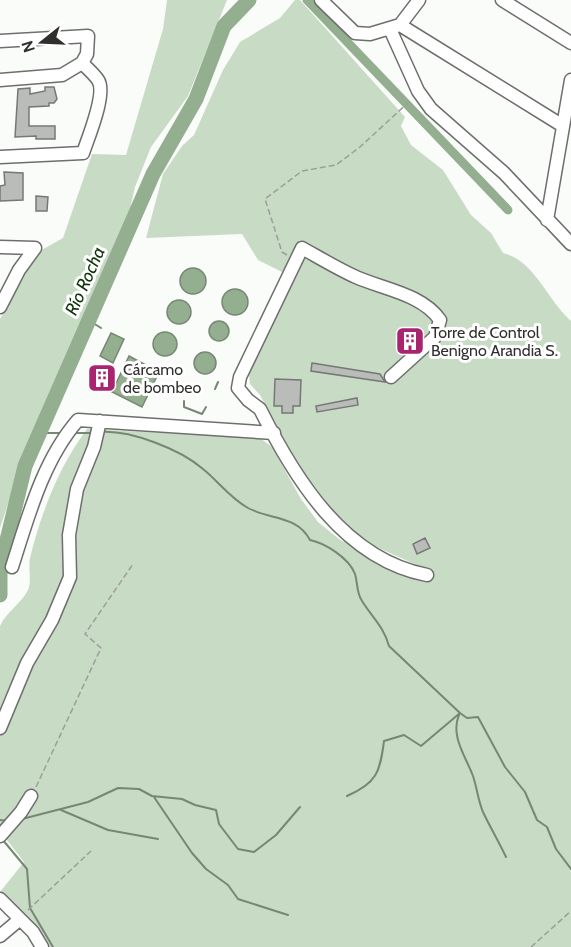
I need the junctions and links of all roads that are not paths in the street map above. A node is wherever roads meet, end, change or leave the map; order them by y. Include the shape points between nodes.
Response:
1 (321, 0) edge
2 (419, 0) edge
3 (502, 0) edge
4 (395, 27) junction
5 (0, 41) edge
6 (571, 43) edge
7 (82, 63) junction
8 (0, 80) edge
9 (571, 80) edge
10 (566, 130) edge
11 (0, 157) edge
12 (547, 220) junction
13 (571, 244) edge
14 (0, 247) edge
15 (0, 307) edge
16 (391, 377) dead end
17 (100, 421) junction
18 (274, 433) junction
19 (12, 567) dead end
20 (427, 575) dead end
21 (0, 728) edge
22 (31, 796) road end
23 (0, 836) edge
24 (0, 899) edge
25 (19, 920) junction
26 (0, 936) edge
27 (42, 947) edge

1 - 4 street via 355,33 370,34
2 - 4 street
3 - 6 street
4 - 10 street
4 - 12 street via 418,91 431,109 504,173
5 - 7 street via 88,36
7 - 8 street via 62,75
7 - 11 street via 99,81 100,89 96,116 83,153
9 - 10 street
10 - 12 street
12 - 13 street
14 - 15 street via 34,248
16 - 18 street via 435,337 440,320 435,313 394,290 357,277 302,248 238,388 260,409
17 - 18 street
17 - 19 street via 78,420 63,437 31,506
17 - 21 street via 77,489 69,535 70,577
18 - 20 street via 325,514 367,548 406,571
22 - 23 street
24 - 25 street
25 - 26 street
25 - 27 street

